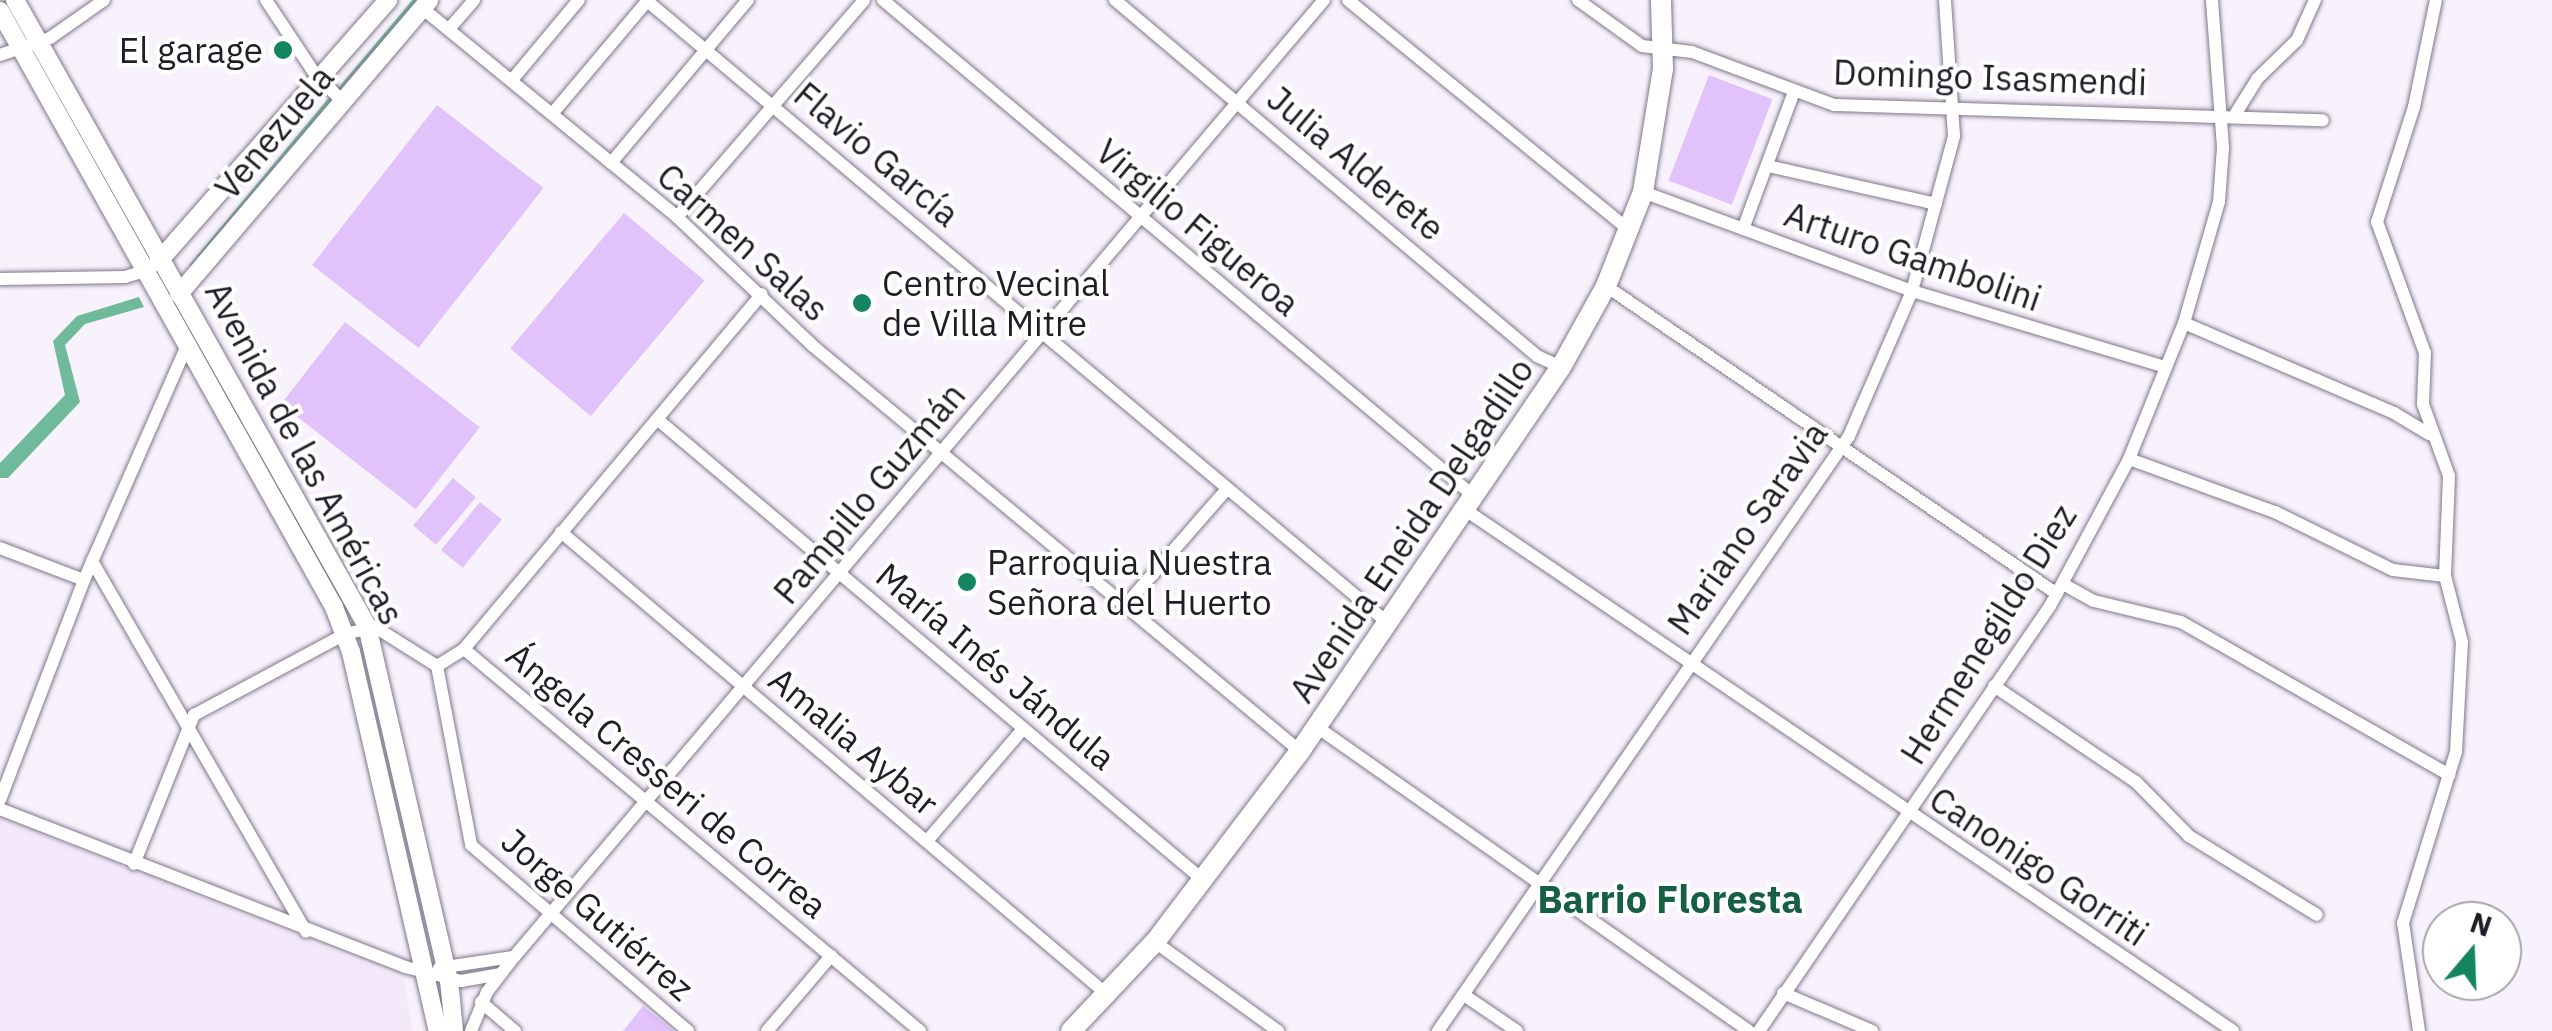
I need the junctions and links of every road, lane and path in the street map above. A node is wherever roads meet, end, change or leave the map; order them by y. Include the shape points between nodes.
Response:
1 (14, 0) edge
2 (104, 0) edge
3 (266, 0) edge
4 (388, 0) edge
5 (474, 0) edge
6 (579, 0) edge
7 (647, 0) edge
8 (748, 0) edge
9 (864, 0) edge
10 (883, 0) edge
11 (1116, 0) edge
12 (1324, 0) edge
13 (1348, 0) edge
14 (1578, 0) edge
15 (1660, 0) edge
16 (1945, 0) edge
17 (2212, 0) edge
18 (2315, 0) edge
19 (2436, 0) edge
20 (425, 4) edge
21 (0, 11) edge
22 (449, 30) junction
23 (28, 43) junction
24 (706, 49) junction
25 (1664, 51) junction
26 (0, 54) edge
27 (320, 80) junction
28 (512, 80) junction
29 (1794, 92) junction
30 (342, 101) junction
31 (1238, 103) junction
32 (774, 106) junction
33 (1955, 106) junction
34 (552, 114) junction
35 (2229, 114) junction
36 (2322, 120) dead end
37 (610, 163) junction
38 (1768, 166) junction
39 (1643, 192) junction
40 (1936, 204) junction
41 (678, 217) junction
42 (1141, 218) junction
43 (1743, 229) junction
44 (1630, 231) junction
45 (164, 257) junction
46 (148, 270) junction
47 (0, 278) edge
48 (1606, 286) junction
49 (182, 289) junction
50 (1912, 291) junction
51 (762, 294) junction
52 (169, 306) junction
53 (2184, 323) junction
54 (1045, 334) junction
55 (189, 341) junction
56 (1560, 367) junction
57 (2166, 367) junction
58 (657, 420) junction
59 (2429, 434) junction
60 (1841, 447) junction
61 (942, 453) junction
62 (2129, 459) junction
63 (1227, 489) junction
64 (1472, 505) junction
65 (561, 532) junction
66 (0, 548) edge
67 (92, 561) junction
68 (840, 574) junction
69 (2445, 576) junction
70 (84, 580) junction
71 (2060, 589) junction
72 (1124, 607) junction
73 (1390, 624) junction
74 (366, 626) junction
75 (345, 634) junction
76 (464, 649) junction
77 (1688, 665) junction
78 (437, 666) junction
79 (1994, 686) junction
80 (744, 687) junction
81 (186, 722) junction
82 (1317, 727) junction
83 (1023, 729) junction
84 (1300, 751) junction
85 (2449, 775) junction
86 (0, 800) edge
87 (646, 801) junction
88 (0, 808) edge
89 (1908, 814) junction
90 (927, 842) junction
91 (134, 864) junction
92 (1204, 881) junction
93 (1541, 884) junction
94 (550, 915) junction
95 (2317, 915) dead end
96 (306, 932) junction
97 (1155, 942) junction
98 (831, 956) junction
99 (514, 957) junction
100 (441, 972) junction
101 (500, 974) junction
102 (1784, 993) junction
103 (1464, 994) junction
104 (1109, 996) junction
105 (482, 1002) junction
106 (1077, 1029) edge
107 (1270, 1029) edge
108 (438, 1031) edge
109 (454, 1031) edge
110 (471, 1031) edge
111 (515, 1031) edge
112 (688, 1031) edge
113 (767, 1031) edge
114 (920, 1031) edge
115 (1438, 1031) edge
116 (1517, 1031) edge
117 (1749, 1031) edge
118 (1759, 1031) edge
119 (1872, 1031) edge
120 (2233, 1031) edge
121 (2419, 1031) edge

1 - 23 main road, Avenida de las Américas
2 - 23 street
3 - 27 street
4 - 27 main road
5 - 22 street
6 - 28 street
7 - 24 street, Flavio García
7 - 34 street
8 - 24 street
9 - 32 street
10 - 42 street, Virgilio Figueroa
11 - 31 street, Julia Alderete
12 - 31 street, Pampillo Guzmán
13 - 44 street
14 - 25 street, Domingo Isasmendi via 1626,40
15 - 25 main road, Avenida Eneida Delgadillo
16 - 33 street, Mariano Saravia
17 - 35 street, Hermenegildo Diez
18 - 35 street via 2298,40
19 - 59 street via 2420,52 2414,107 2377,222 2425,354
20 - 22 street, Carmen Salas
20 - 30 main road, Venezuela
21 - 23 main road, Avenida de las Américas
22 - 28 street, Carmen Salas
23 - 26 street
23 - 45 main road, Avenida de las Américas
23 - 46 main road, Avenida de las Américas
24 - 32 street, Flavio García
24 - 37 street
25 - 29 street, Domingo Isasmendi via 1692,52
25 - 39 main road, Avenida Eneida Delgadillo
27 - 30 street
27 - 45 main road
28 - 34 street, Carmen Salas
29 - 33 street, Domingo Isasmendi via 1834,105
29 - 38 street
30 - 49 main road, Venezuela
31 - 42 street, Pampillo Guzmán
31 - 56 street, Julia Alderete via 1537,356
32 - 41 street
32 - 54 street, Flavio García
33 - 35 street, Domingo Isasmendi
33 - 40 street, Mariano Saravia
34 - 37 street, Carmen Salas
35 - 36 street, Domingo Isasmendi
35 - 53 street, Hermenegildo Diez via 2219,202
37 - 41 street, Carmen Salas
38 - 40 street
38 - 43 street
39 - 43 street, Arturo Gambolini
39 - 44 main road, Avenida Eneida Delgadillo
40 - 50 street, Mariano Saravia
41 - 51 street, Carmen Salas
42 - 54 street, Pampillo Guzmán
42 - 64 street, Virgilio Figueroa
43 - 50 street, Arturo Gambolini
44 - 48 main road, Avenida Eneida Delgadillo
45 - 46 main road
45 - 49 main road, Avenida de las Américas
46 - 47 street via 125,277
46 - 52 main road, Avenida de las Américas
48 - 56 main road, Avenida Eneida Delgadillo
48 - 60 street
49 - 52 main road, Venezuela
49 - 74 main road, Avenida de las Américas
50 - 57 street, Arturo Gambolini
50 - 60 street, Mariano Saravia
51 - 58 street
51 - 61 street, Carmen Salas
52 - 55 main road, Avenida de las Américas
53 - 57 street, Hermenegildo Diez
53 - 59 street
54 - 61 street, Pampillo Guzmán
54 - 63 street, Flavio García
55 - 67 street
55 - 75 main road, Avenida de las Américas
56 - 64 main road, Avenida Eneida Delgadillo
57 - 62 street, Hermenegildo Diez
58 - 65 street
58 - 68 street, María Inés Jándula
59 - 69 street via 2449,476
60 - 71 street
60 - 77 street, Mariano Saravia
61 - 68 street, Pampillo Guzmán
61 - 72 street, Carmen Salas
62 - 69 street via 2275,512 2393,570
62 - 71 street, Hermenegildo Diez
63 - 72 street
63 - 73 street, Flavio García
64 - 73 main road, Avenida Eneida Delgadillo
64 - 77 street, Canonigo Gorriti
65 - 76 street
65 - 80 street, Amalia Aybar
66 - 70 street
67 - 70 street
67 - 81 street
68 - 80 street, Pampillo Guzmán
68 - 83 street, María Inés Jándula
69 - 85 street via 2462,642
70 - 86 street
71 - 79 street, Hermenegildo Diez
71 - 85 street via 2181,622
72 - 84 street, Carmen Salas
73 - 82 main road, Avenida Eneida Delgadillo
74 - 75 street
74 - 78 street
74 - 100 main road, Avenida de las Américas
75 - 81 street
75 - 100 main road, Avenida de las Américas
76 - 78 street, Ángela Cresseri de Correa
76 - 87 street, Ángela Cresseri de Correa
77 - 89 street, Canonigo Gorriti
77 - 93 street, Mariano Saravia
78 - 94 street, Jorge Gutiérrez via 466,837
79 - 89 street, Hermenegildo Diez
79 - 95 street via 2136,782 2189,836
80 - 87 street, Pampillo Guzmán
80 - 90 street, Amalia Aybar
81 - 91 street
81 - 96 street
82 - 84 main road, Avenida Eneida Delgadillo
82 - 93 street
83 - 90 street
83 - 92 street, María Inés Jándula
84 - 92 main road, Avenida Eneida Delgadillo
85 - 121 street via 2403,923
87 - 94 street, Pampillo Guzmán
87 - 98 street, Ángela Cresseri de Correa
88 - 91 street
89 - 102 street, Hermenegildo Diez
89 - 120 street, Canonigo Gorriti
90 - 104 street, Amalia Aybar
91 - 96 street
92 - 97 main road, Avenida Eneida Delgadillo
93 - 103 street, Mariano Saravia
93 - 117 street
94 - 99 street, Pampillo Guzmán
94 - 112 street, Jorge Gutiérrez
96 - 100 street
97 - 104 main road, Avenida Eneida Delgadillo
97 - 107 street
98 - 113 street
98 - 114 street, Ángela Cresseri de Correa
99 - 100 street
99 - 101 street, Pampillo Guzmán
100 - 101 street
100 - 108 main road, Avenida de las Américas
100 - 109 main road, Avenida de las Américas
101 - 105 street, Pampillo Guzmán
102 - 118 street, Hermenegildo Diez
102 - 119 street
103 - 115 street, Mariano Saravia
103 - 116 street
104 - 106 main road, Avenida Eneida Delgadillo
105 - 110 street, Pampillo Guzmán
105 - 111 street

